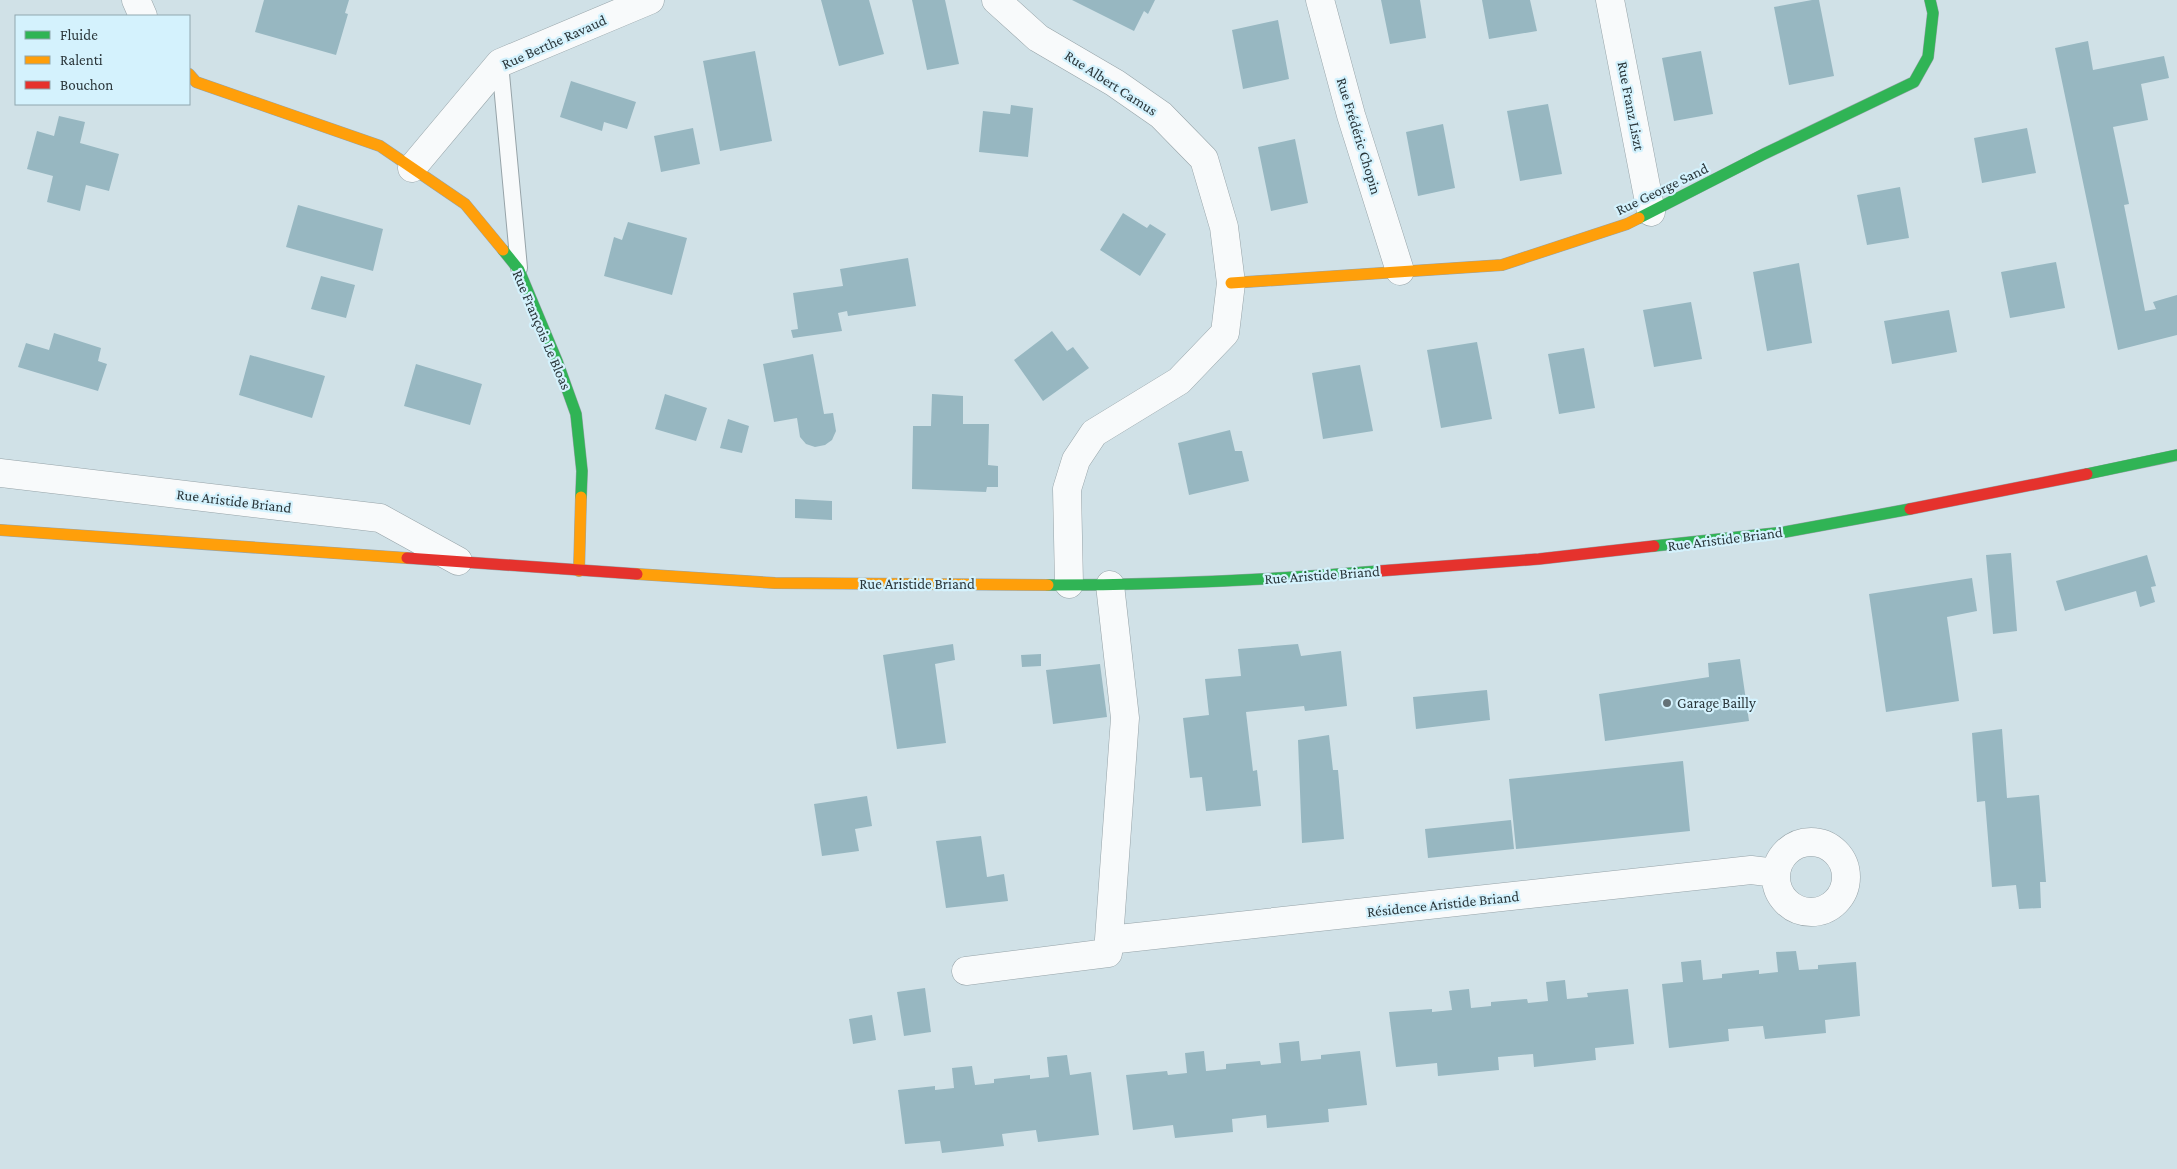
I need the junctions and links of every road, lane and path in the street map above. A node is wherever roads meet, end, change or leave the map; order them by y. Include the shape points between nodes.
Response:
1 (136, 0) edge
2 (650, 0) edge
3 (996, 0) edge
4 (1320, 0) edge
5 (1610, 0) edge
6 (1930, 0) edge
7 (142, 15) edge
8 (500, 64) junction
9 (190, 75) edge
10 (412, 168) junction
11 (1651, 212) junction
12 (519, 270) junction
13 (1400, 271) junction
14 (1231, 283) junction
15 (2177, 455) edge
16 (0, 473) edge
17 (0, 530) edge
18 (458, 561) junction
19 (579, 571) junction
20 (1069, 584) junction
21 (1110, 585) junction
22 (1776, 873) dead end
23 (1109, 940) junction
24 (966, 971) dead end

1 - 7 street
2 - 8 street, Rue Berthe Ravaud
3 - 14 street, Rue Albert Camus via 1038,38 1115,83 1161,115 1204,159 1224,227
4 - 13 street, Rue Frédéric Chopin via 1351,114
5 - 11 street, Rue Franz Liszt
6 - 11 main road, Rue George Sand via 1933,13 1928,56 1914,82
8 - 10 street, Rue Berthe Ravaud
8 - 12 lane
9 - 10 main road, Rue François Le Bloas via 196,82 380,146
10 - 12 main road, Rue François Le Bloas via 465,204
11 - 13 main road, Rue George Sand via 1627,224 1502,265
12 - 19 main road, Rue François Le Bloas via 558,361 576,414 582,471
13 - 14 main road, Rue George Sand
14 - 20 street, Rue Albert Camus via 1225,333 1179,381 1094,433 1076,460 1067,489
15 - 21 main road, Rue Aristide Briand via 1985,496 1785,532 1540,559 1315,577
16 - 18 street, Rue Aristide Briand via 380,518
17 - 18 main road, Rue Aristide Briand
18 - 19 main road, Rue Aristide Briand
19 - 20 main road, Rue Aristide Briand via 775,583
20 - 21 main road, Rue Aristide Briand
21 - 23 street via 1125,718
22 - 23 street, Résidence Aristide Briand via 1751,870
23 - 24 street via 1108,953

